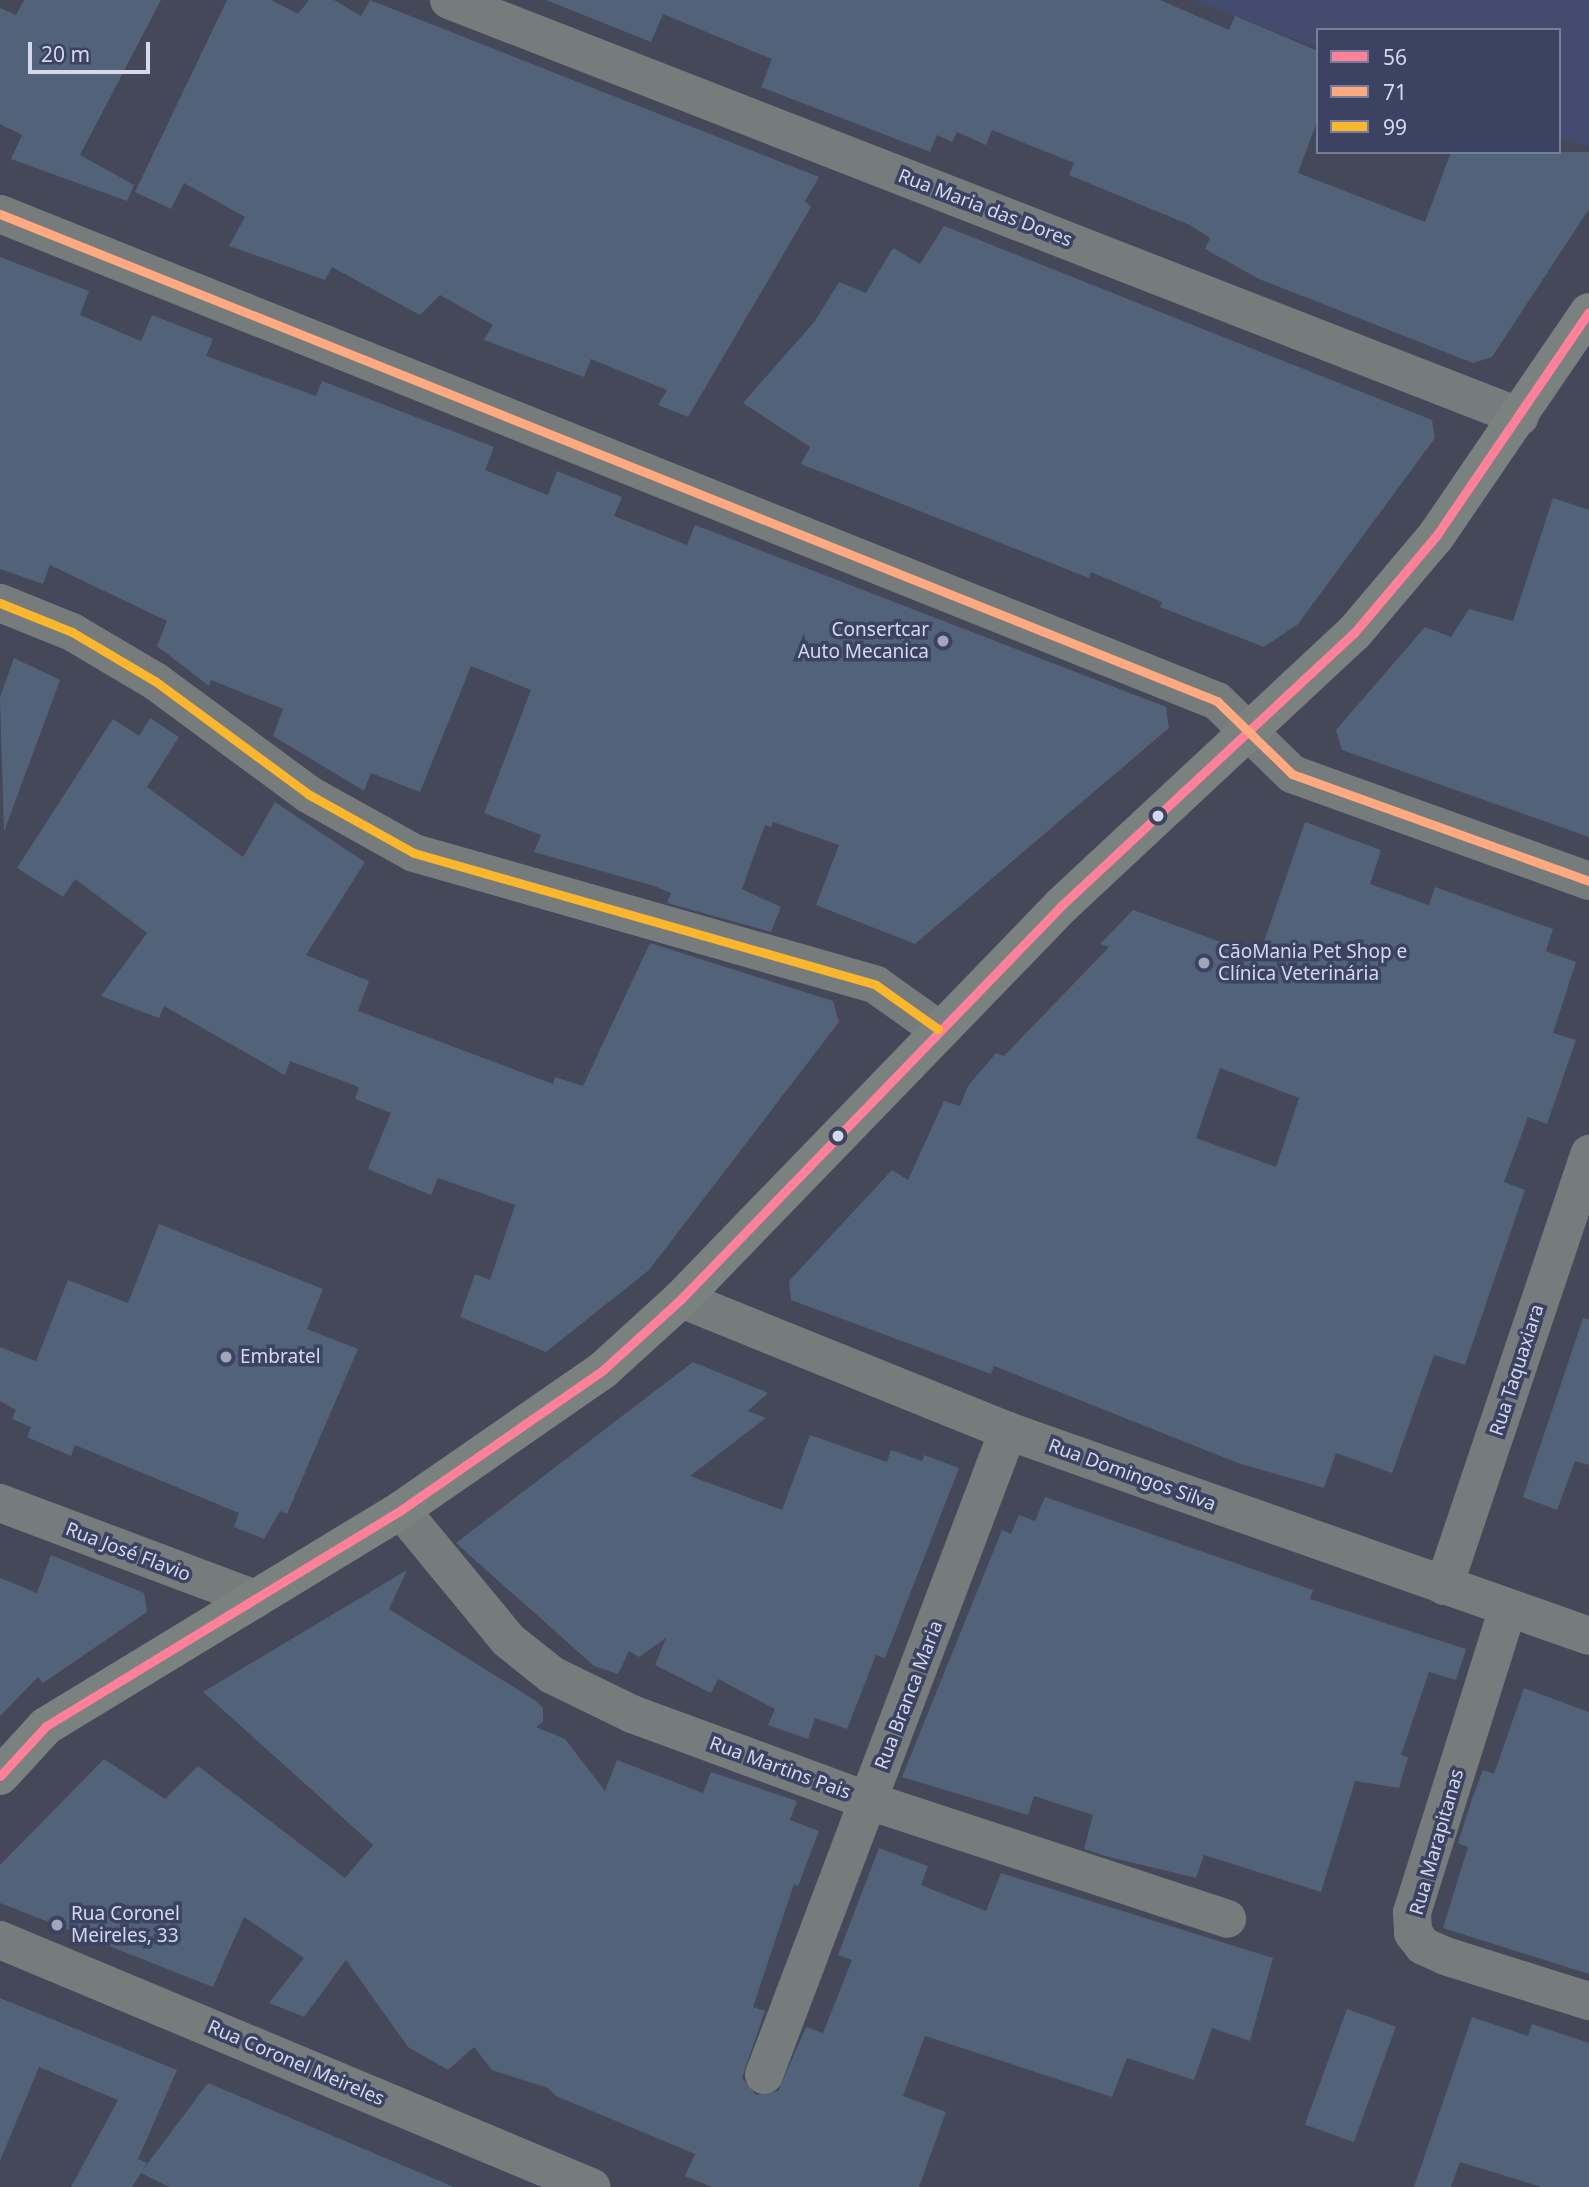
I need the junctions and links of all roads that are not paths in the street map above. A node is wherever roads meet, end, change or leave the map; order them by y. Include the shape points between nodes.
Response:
1 (449, 0) edge
2 (0, 214) edge
3 (1589, 312) edge
4 (1520, 417) junction
5 (0, 603) edge
6 (1248, 731) junction
7 (1589, 881) edge
8 (938, 1029) junction
9 (1589, 1154) edge
10 (681, 1299) junction
11 (1008, 1431) junction
12 (0, 1503) edge
13 (401, 1510) junction
14 (1444, 1587) junction
15 (256, 1599) junction
16 (1508, 1608) junction
17 (1589, 1636) edge
18 (0, 1776) edge
19 (869, 1801) junction
20 (1227, 1919) dead end
21 (0, 1940) edge
22 (1589, 2001) edge
23 (764, 2075) dead end
24 (592, 2187) edge

1 - 4 street, Rua Maria das Dores
2 - 6 street via 1217,701
3 - 4 main road
4 - 6 main road via 1436,536 1354,633
5 - 8 street via 72,632 155,681 307,794 414,853 876,985
6 - 7 street via 1292,774
6 - 8 main road
8 - 10 main road
9 - 14 street, Rua Taquaxiara
10 - 11 street, Rua Domingos Silva
10 - 13 main road via 603,1370
11 - 14 street, Rua Domingos Silva
11 - 19 street, Rua Branca Maria
12 - 15 street, Rua José Flavio
13 - 15 main road
13 - 19 street, Rua Martins Pais via 508,1640 552,1675 632,1714
14 - 16 street, Rua Domingos Silva
15 - 18 main road via 46,1726
16 - 17 street, Rua Domingos Silva
16 - 22 street, Rua Marapitanas via 1412,1912 1413,1933 1423,1946 1445,1956
19 - 20 street, Rua Martins Pais
19 - 23 street, Rua Branca Maria
21 - 24 street, Rua Coronel Meireles

